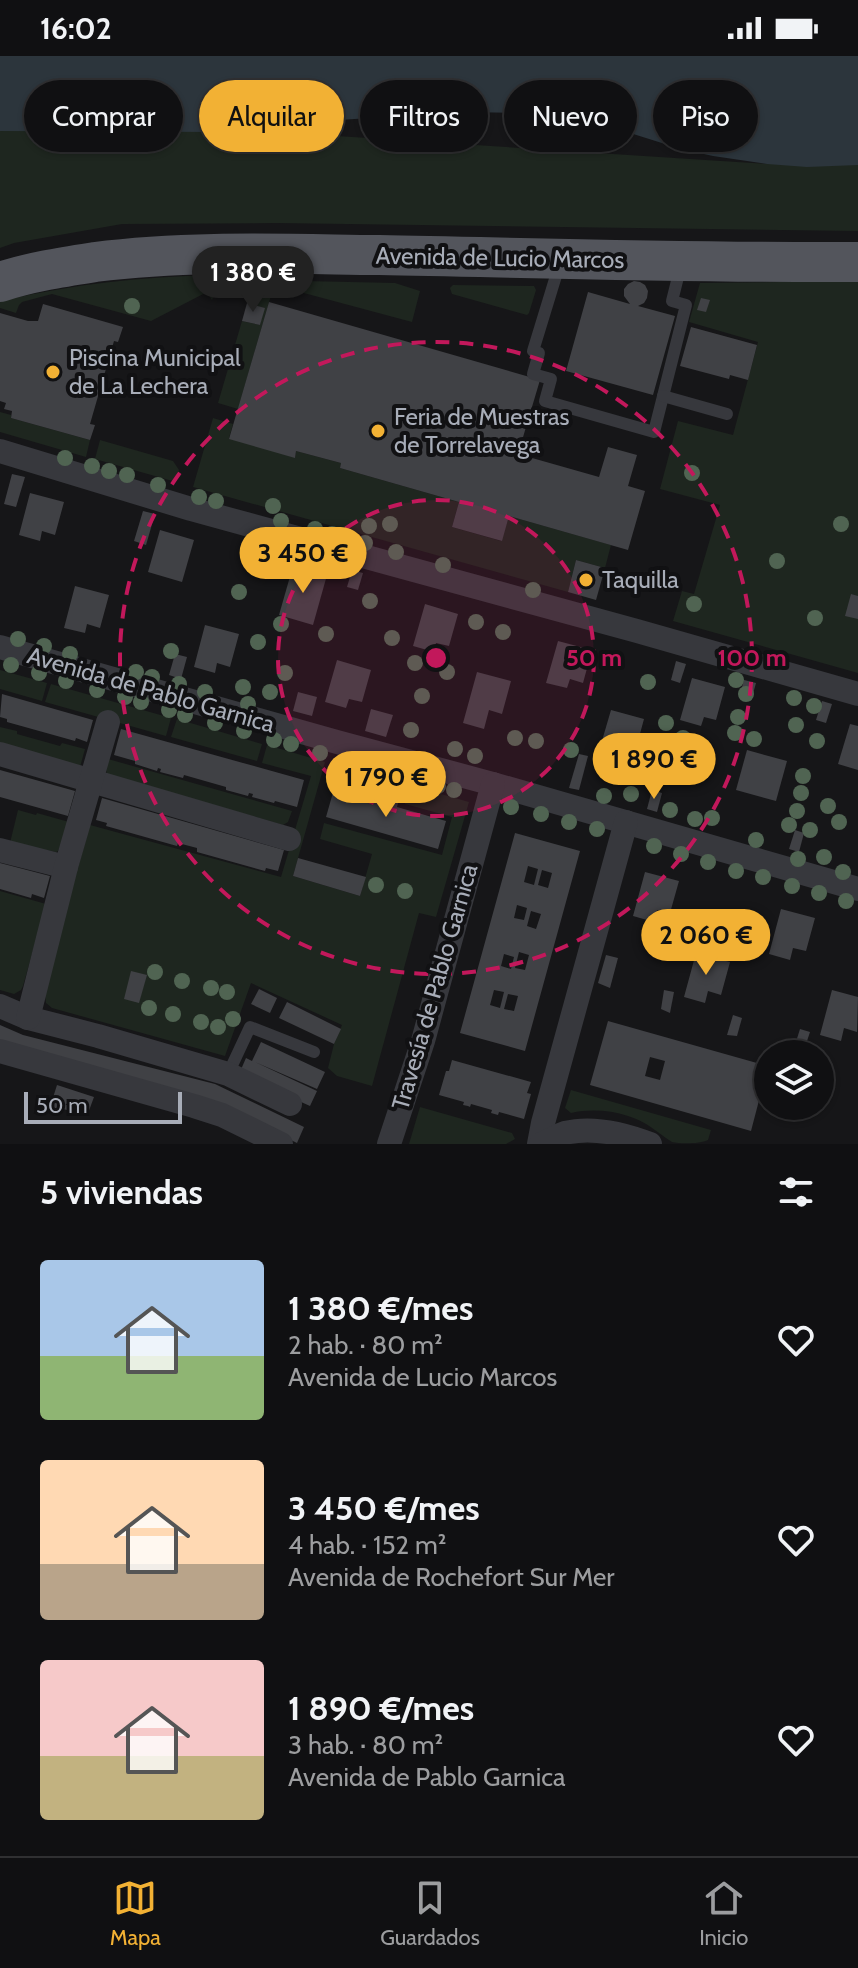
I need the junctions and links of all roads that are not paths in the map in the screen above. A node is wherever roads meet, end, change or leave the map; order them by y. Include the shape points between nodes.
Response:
1 (561, 259) junction
2 (682, 262) junction
3 (858, 262) edge
4 (0, 282) edge
5 (663, 396) junction
6 (727, 414) dead end
7 (0, 451) edge
8 (0, 647) edge
9 (858, 694) edge
10 (108, 722) dead end
11 (0, 754) edge
12 (91, 781) junction
13 (493, 784) junction
14 (626, 822) junction
15 (289, 839) dead end
16 (0, 850) edge
17 (66, 867) junction
18 (858, 889) edge
19 (0, 1006) edge
20 (28, 1018) junction
21 (0, 1051) edge
22 (314, 1052) dead end
23 (228, 1074) junction
24 (290, 1104) dead end
25 (281, 1144) edge
26 (389, 1144) edge
27 (540, 1144) edge
28 (650, 1144) edge

1 - 2 main road, Avenida de Lucio Marcos
1 - 4 main road, Avenida de Lucio Marcos via 196,254 72,265
1 - 5 lane via 533,351 539,353 533,374 551,379 545,401 654,432
2 - 3 main road, Avenida de Lucio Marcos
2 - 5 lane via 672,301 686,305
5 - 6 lane
7 - 9 street
8 - 13 street, Avenida de Pablo Garnica
10 - 12 street, Avenida de Pablo Garnica
11 - 12 street
12 - 15 street
12 - 17 street, Avenida de Pablo Garnica
13 - 14 street, Avenida de Pablo Garnica
13 - 26 street, Travesía de Pablo Garnica via 423,1041
14 - 18 street, Avenida de Pablo Garnica
14 - 27 street
16 - 17 street
17 - 20 street, Avenida de Pablo Garnica
19 - 20 street
20 - 23 street
21 - 25 street via 222,1115
22 - 23 lane via 250,1027
23 - 24 street
27 - 28 street via 566,1133 598,1131

